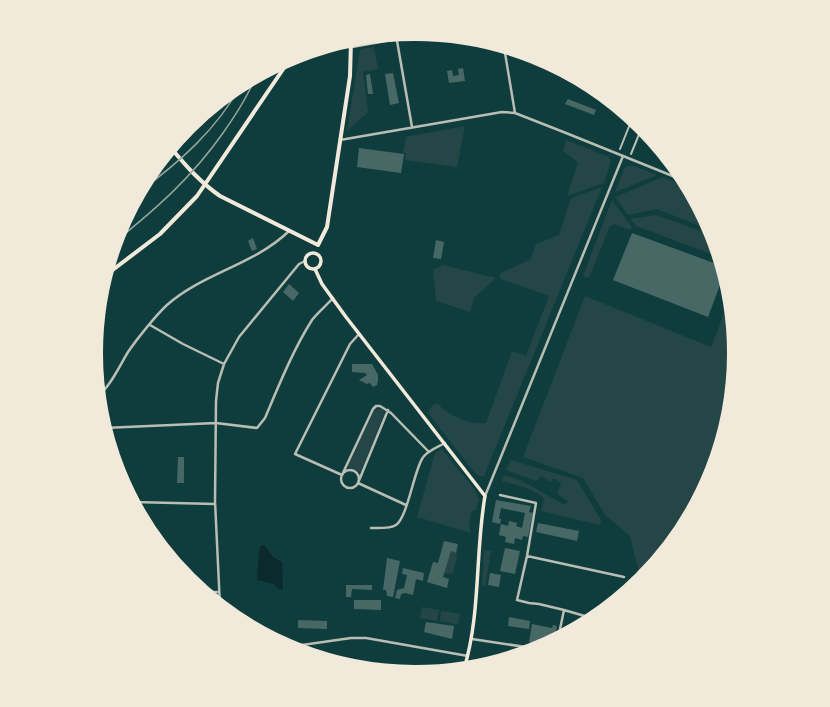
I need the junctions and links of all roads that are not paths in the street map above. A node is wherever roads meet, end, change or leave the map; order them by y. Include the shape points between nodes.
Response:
1 (397, 41) edge
2 (375, 43) edge
3 (352, 47) joint
4 (505, 54) edge
5 (283, 69) edge
6 (515, 113) junction
7 (630, 125) edge
8 (412, 127) junction
9 (639, 134) edge
10 (340, 140) junction
11 (620, 149) dead end
12 (175, 152) edge
13 (631, 154) dead end
14 (623, 156) junction
15 (675, 178) edge
16 (205, 186) junction
17 (289, 231) junction
18 (318, 245) junction
19 (316, 254) junction
20 (305, 260) junction
21 (315, 268) junction
22 (113, 270) edge
23 (333, 298) junction
24 (150, 325) junction
25 (360, 333) junction
26 (224, 364) junction
27 (104, 390) edge
28 (388, 410) junction
29 (216, 423) junction
30 (111, 428) edge
31 (445, 443) junction
32 (429, 452) junction
33 (342, 476) junction
34 (358, 483) junction
35 (500, 495) dead end
36 (486, 496) junction
37 (140, 502) edge
38 (215, 504) junction
39 (406, 505) junction
40 (371, 528) dead end
41 (527, 556) junction
42 (624, 577) dead end
43 (212, 592) edge
44 (219, 592) junction
45 (219, 598) edge
46 (564, 610) junction
47 (586, 616) edge
48 (559, 632) edge
49 (472, 639) junction
50 (301, 645) edge
51 (525, 647) edge
52 (468, 656) junction
53 (466, 662) edge

1 - 8 street
2 - 3 street
3 - 10 main road
4 - 6 street
5 - 16 main road
6 - 8 street via 502,112
6 - 14 street
7 - 11 street
8 - 10 street
9 - 13 street
10 - 18 main road via 327,227
12 - 16 main road
14 - 15 street
14 - 36 street
16 - 17 main road
16 - 22 main road via 160,234
17 - 18 main road
17 - 24 street via 267,249 179,295
18 - 19 main road
19 - 20 main road via 309,254
19 - 21 main road via 320,256 321,261 320,266
20 - 21 main road via 308,267
20 - 26 street via 239,337
21 - 23 main road via 322,284
23 - 25 main road
23 - 29 street via 312,320 265,418 257,428
24 - 26 street
24 - 27 street
25 - 31 main road
25 - 33 street via 350,344 296,454
26 - 29 street via 217,389
28 - 32 street
28 - 33 street via 380,406 373,409
28 - 34 street
29 - 30 street
29 - 38 street
31 - 32 street
31 - 36 main road
32 - 39 street via 422,458
33 - 34 street via 342,482 348,488 353,488
33 - 34 street via 347,471 354,471 358,476
34 - 39 street
35 - 41 street via 536,503
36 - 49 main road via 478,556
37 - 38 street
38 - 44 street
39 - 40 street via 398,524 393,527
41 - 42 street
41 - 46 street via 517,600
43 - 44 street
44 - 45 street
46 - 47 street
46 - 48 street
49 - 51 street
49 - 52 main road
50 - 52 street via 366,638
52 - 53 main road

